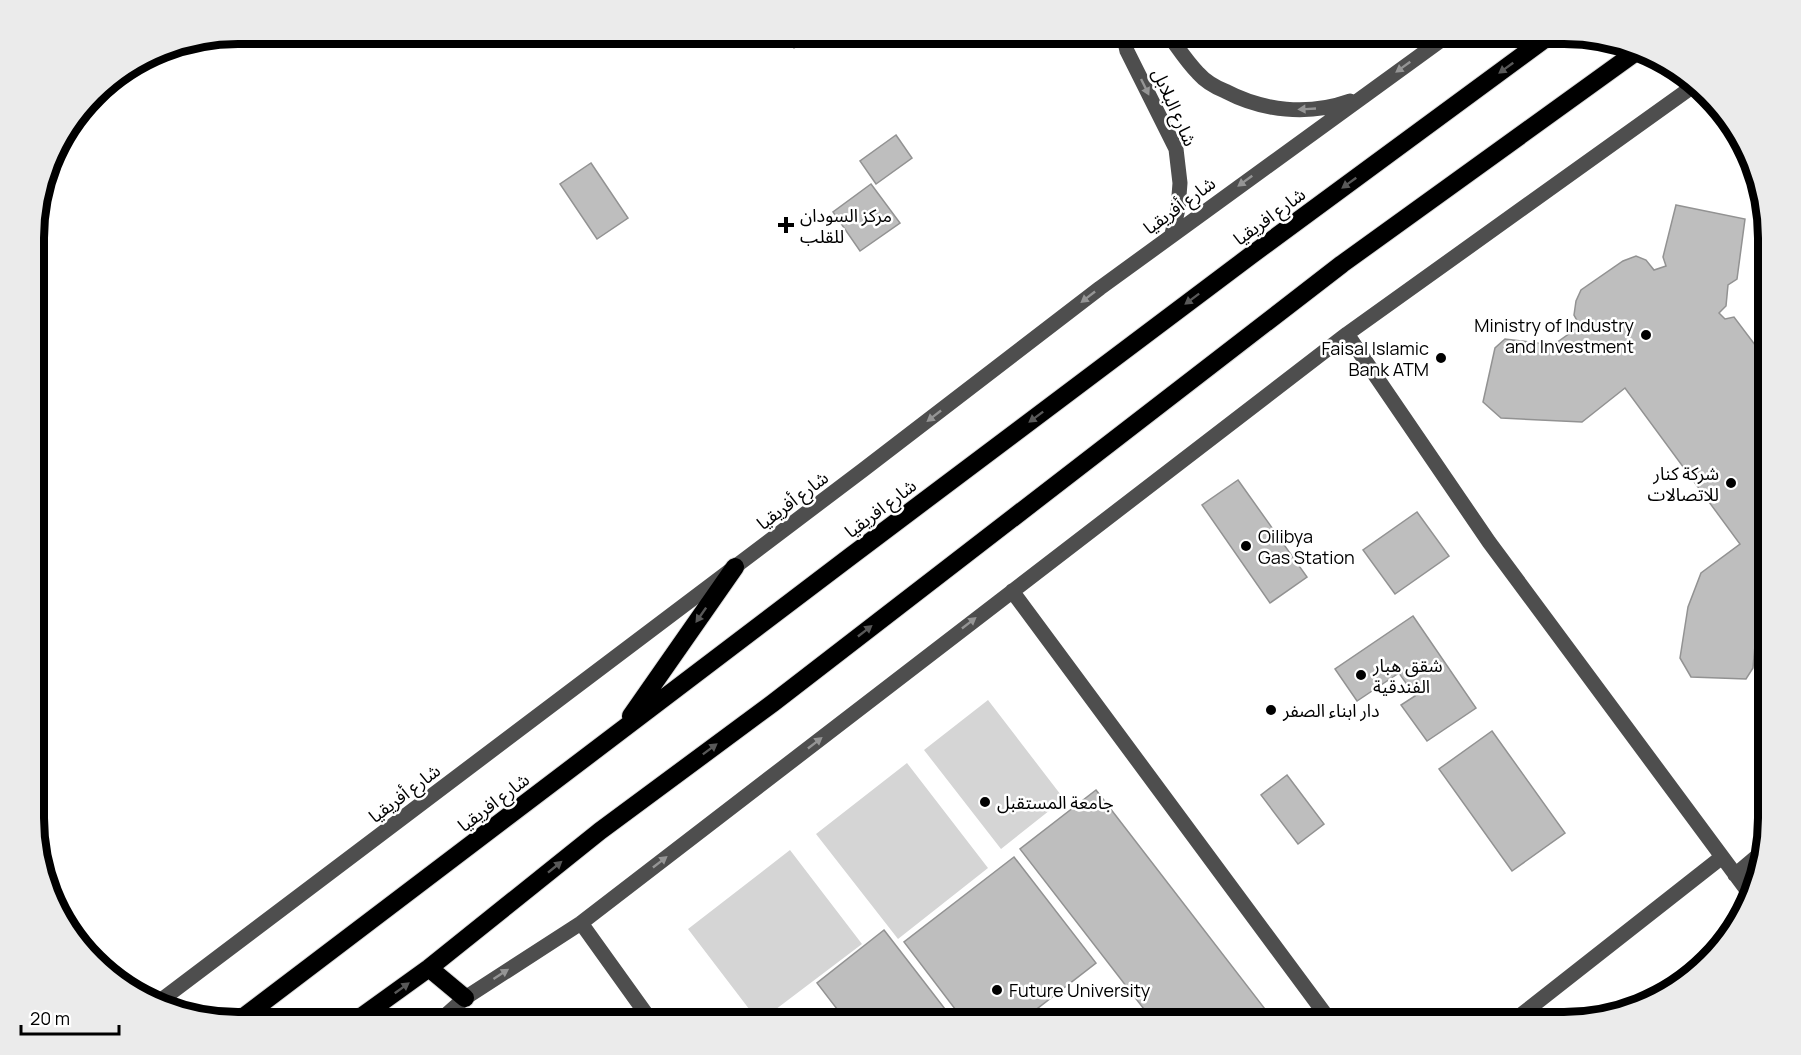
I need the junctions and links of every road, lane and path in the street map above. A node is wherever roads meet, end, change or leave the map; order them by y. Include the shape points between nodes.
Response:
1 (1125, 44) edge
2 (1176, 44) edge
3 (1435, 44) edge
4 (1538, 44) edge
5 (1631, 56) edge
6 (1689, 89) edge
7 (1364, 96) junction
8 (1172, 234) junction
9 (1347, 334) junction
10 (735, 567) junction
11 (1012, 591) junction
12 (621, 730) junction
13 (1722, 856) junction
14 (1753, 860) edge
15 (1735, 874) junction
16 (1745, 887) edge
17 (581, 923) junction
18 (429, 968) junction
19 (165, 998) edge
20 (465, 998) junction
21 (1323, 1011) edge
22 (1526, 1011) edge
23 (250, 1012) edge
24 (368, 1012) edge
25 (449, 1012) edge
26 (645, 1012) edge

1 -> 8 street, شارع البلابل via 1176,149 1180,183
7 -> 2 street, شارع البلابل via 1298,110 1254,104 1216,87 1199,74
3 -> 7 street, شارع أفريقيا
4 -> 12 highway, شارع افريقيا
18 -> 5 highway via 600,831 773,703 1342,264
6 - 9 street
7 -> 8 street, شارع أفريقيا
8 -> 10 street, شارع أفريقيا
9 - 11 street
9 - 13 street via 1489,542
10 -> 12 highway
10 - 19 street, شارع أفريقيا
17 -> 11 street
11 - 21 street
12 - 23 highway, شارع افريقيا
13 - 15 street
13 - 22 street
14 - 15 street
15 - 16 street
20 -> 17 street
17 - 26 street
18 - 20 highway
24 -> 18 highway
20 - 25 street

